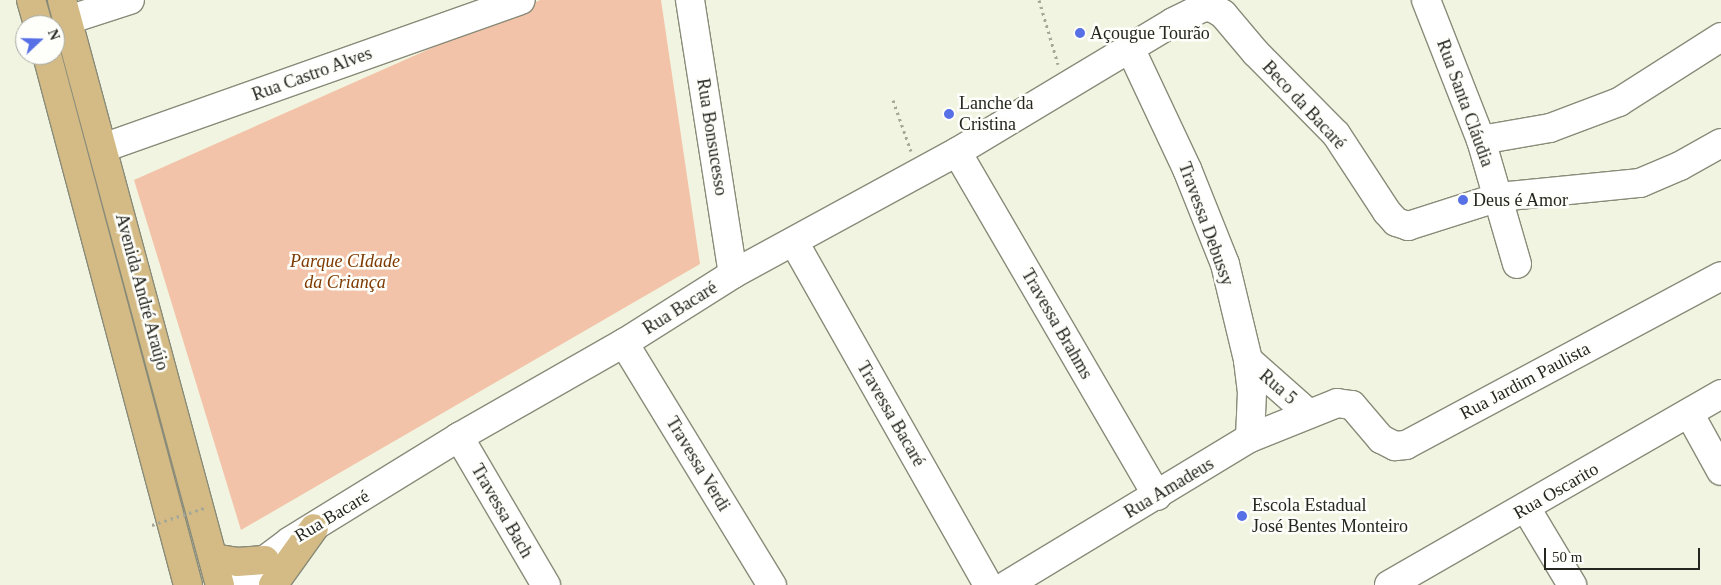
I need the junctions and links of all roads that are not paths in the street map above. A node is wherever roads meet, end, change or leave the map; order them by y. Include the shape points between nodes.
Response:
1 (31, 0) edge
2 (130, 0) edge
3 (521, 0) edge
4 (690, 0) edge
5 (1426, 0) edge
6 (65, 10) edge
7 (1172, 11) edge
8 (35, 15) edge
9 (1721, 37) edge
10 (1131, 50) junction
11 (49, 65) edge
12 (1481, 140) junction
13 (1721, 143) edge
14 (103, 148) junction
15 (957, 152) junction
16 (1499, 197) junction
17 (794, 242) junction
18 (1517, 264) dead end
19 (734, 274) junction
20 (1721, 276) edge
21 (624, 343) junction
22 (1248, 360) junction
23 (1721, 394) edge
24 (1337, 403) joint
25 (1308, 413) junction
26 (1689, 413) junction
27 (459, 437) junction
28 (1250, 438) junction
29 (1721, 471) edge
30 (1157, 496) junction
31 (1526, 508) junction
32 (212, 558) junction
33 (269, 572) edge
34 (188, 585) edge
35 (220, 585) edge
36 (241, 585) edge
37 (546, 585) edge
38 (772, 585) edge
39 (988, 585) edge
40 (1007, 585) edge
41 (1389, 585) edge
42 (1572, 585) edge

1 - 8 main road
2 - 6 street
3 - 14 street, Rua Castro Alves
4 - 19 street, Rua Bonsucesso
5 - 12 street, Rua Santa Cláudia
6 - 14 main road, Avenida André Araújo
7 - 10 street, Beco da Bacaré
7 - 16 street, Beco da Bacaré via 1213,8 1223,14 1256,53 1336,134 1396,222 1408,226
9 - 12 street via 1619,102 1550,128
10 - 15 street, Rua Bacaré
10 - 22 street, Travessa Debussy via 1187,169 1225,264
11 - 34 main road, Avenida André Araújo
12 - 16 street, Rua Santa Cláudia
13 - 16 street, Beco da Bacaré via 1640,183
14 - 32 main road, Avenida André Araújo
15 - 17 street, Rua Bacaré
15 - 30 street, Travessa Brahms
16 - 18 street, Rua Santa Cláudia
17 - 19 street, Rua Bacaré
17 - 39 street, Travessa Bacaré
19 - 21 street, Rua Bacaré
20 - 24 street, Rua Jardim Paulista via 1406,445 1395,446 1381,439 1352,405
21 - 27 street, Rua Bacaré
21 - 38 street, Travessa Verdi
22 - 25 street, Rua 5
22 - 28 street, Travessa Debussy via 1252,392
23 - 26 street, Rua Oscarito
24 - 25 street, Rua Amadeus
25 - 28 street, Rua Amadeus
26 - 29 street
26 - 31 street, Rua Oscarito
27 - 33 street, Rua Bacaré via 314,528
27 - 37 street, Travessa Bach
28 - 30 street, Rua Amadeus
30 - 40 street, Rua Amadeus
31 - 41 street, Rua Oscarito
31 - 42 street
32 - 33 main road
32 - 35 main road, Avenida André Araújo
33 - 36 street, Rua Bacaré

